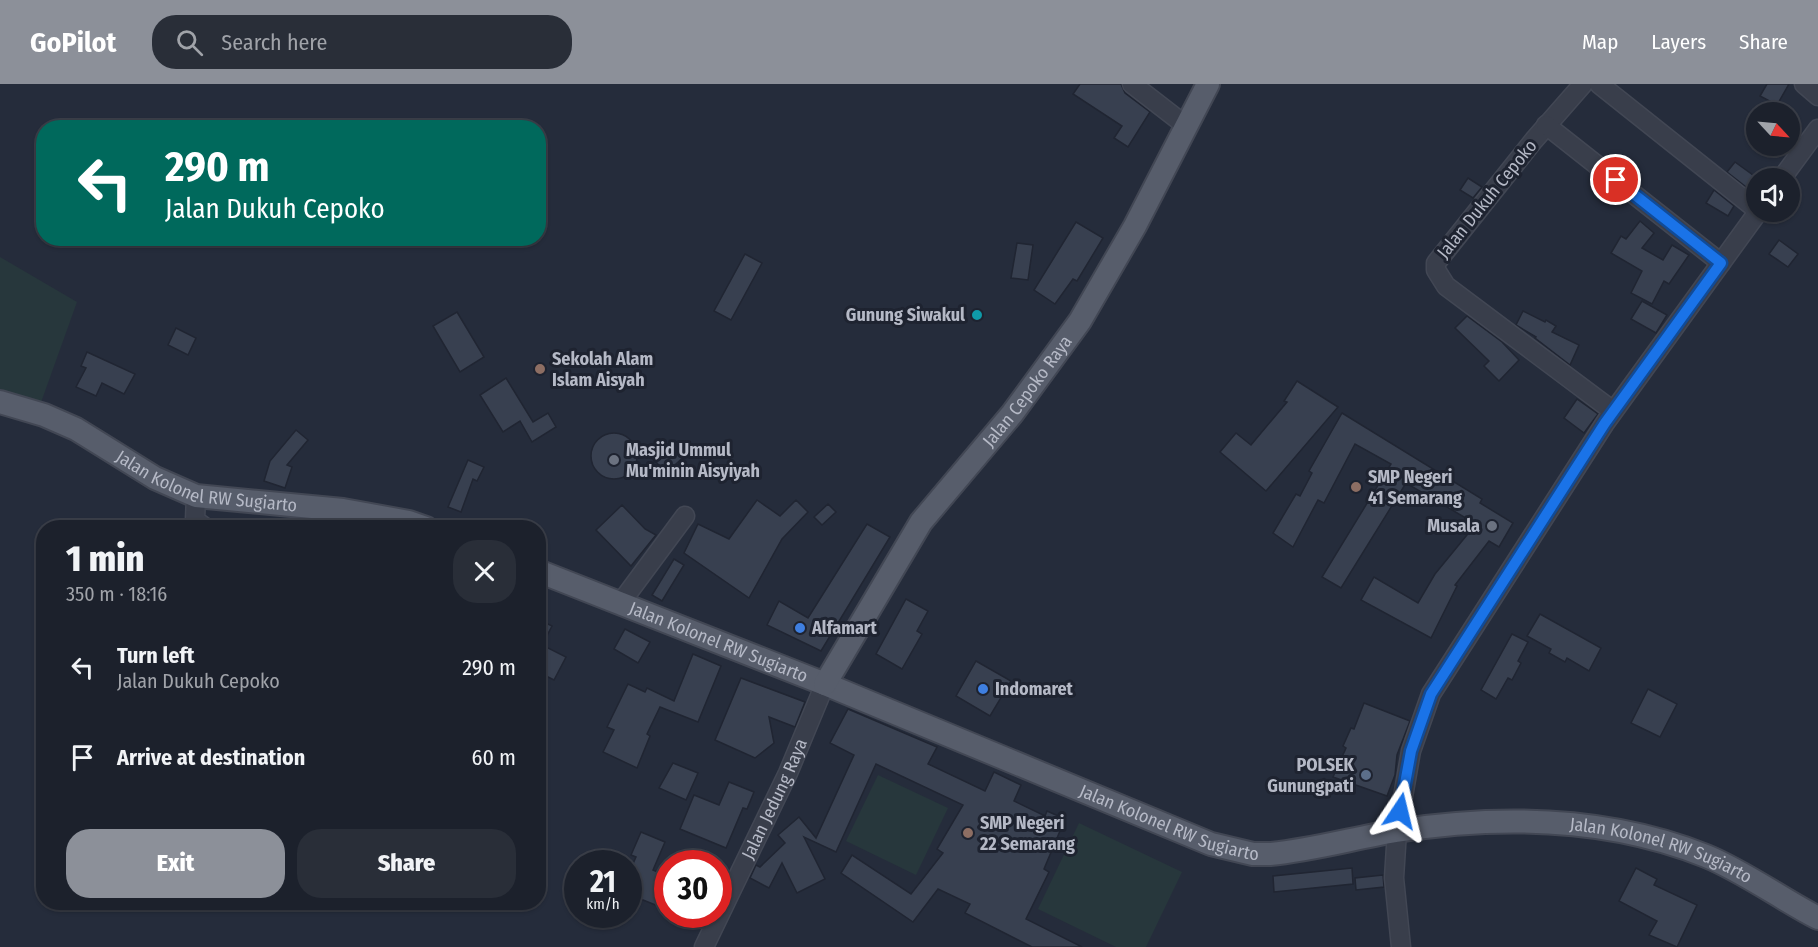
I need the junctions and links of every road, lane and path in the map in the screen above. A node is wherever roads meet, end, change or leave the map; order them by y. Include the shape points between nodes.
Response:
1 (1132, 84) edge
2 (1208, 84) edge
3 (1583, 84) edge
4 (1599, 84) edge
5 (1804, 84) edge
6 (1818, 96) edge
7 (1185, 125) junction
8 (1546, 125) junction
9 (1818, 129) edge
10 (1789, 168) edge
11 (1746, 201) edge
12 (1749, 222) edge
13 (1721, 263) junction
14 (0, 402) edge
15 (1613, 411) junction
16 (196, 496) junction
17 (685, 516) dead end
18 (195, 520) edge
19 (398, 520) edge
20 (546, 574) edge
21 (619, 605) junction
22 (825, 684) junction
23 (1397, 831) junction
24 (1818, 918) edge
25 (704, 947) edge
26 (1401, 947) edge

1 - 7 street
2 - 7 main road, Jalan Cepoko Raya
3 - 8 street
4 - 11 street
5 - 6 street
7 - 22 main road, Jalan Cepoko Raya via 1140,216 1080,321 1012,414 921,522
8 - 13 street, Jalan Dukuh Cepoko
8 - 15 street, Jalan Dukuh Cepoko via 1436,263 1436,270 1446,286
9 - 10 street
12 - 13 street
13 - 15 street
14 - 16 main road, Jalan Kolonel RW Sugiarto via 76,429 155,477
15 - 23 street via 1431,694 1411,751
16 - 18 street
16 - 19 main road, Jalan Kolonel RW Sugiarto via 343,510
17 - 21 street
20 - 21 main road, Jalan Kolonel RW Sugiarto
21 - 22 main road, Jalan Kolonel RW Sugiarto
22 - 23 main road, Jalan Kolonel RW Sugiarto via 1211,844 1270,854
22 - 25 street, Jalan Jedung Raya via 788,772
23 - 24 main road, Jalan Kolonel RW Sugiarto via 1491,824 1569,823 1612,828 1708,857
23 - 26 street via 1394,878

